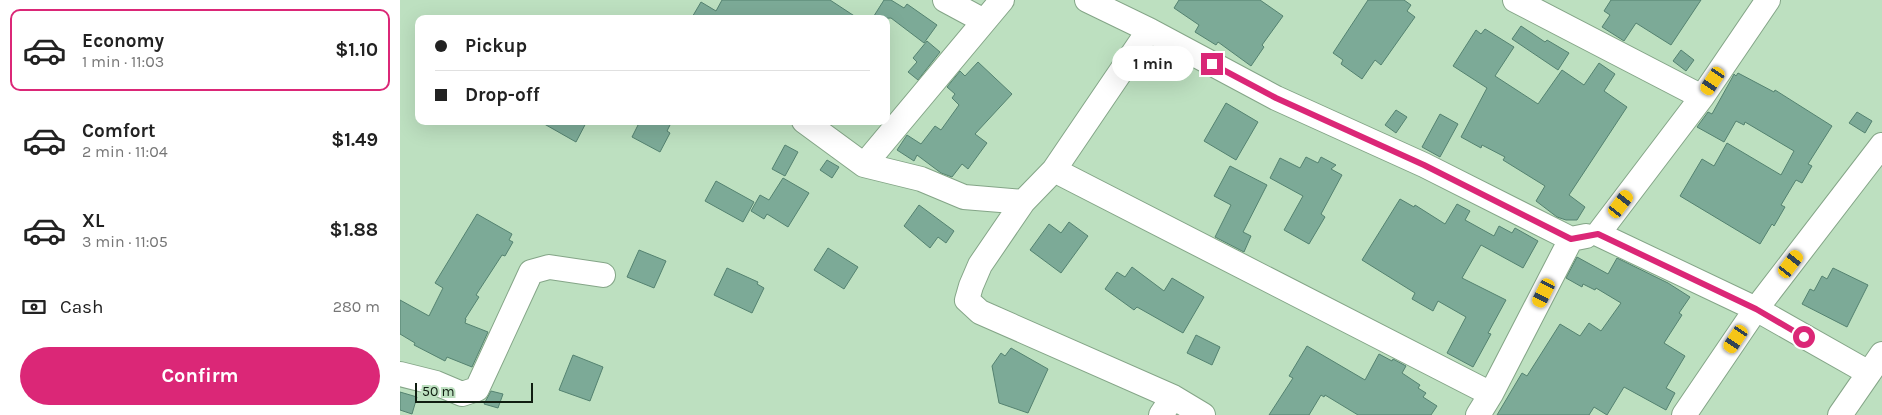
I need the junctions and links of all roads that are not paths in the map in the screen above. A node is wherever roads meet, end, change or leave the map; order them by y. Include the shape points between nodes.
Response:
1 (945, 0) edge
2 (1002, 0) edge
3 (1087, 0) edge
4 (1516, 0) edge
5 (1768, 0) edge
6 (984, 21) junction
7 (1149, 30) junction
8 (1702, 97) junction
9 (810, 125) edge
10 (1882, 146) edge
11 (864, 164) junction
12 (1054, 170) junction
13 (1023, 202) junction
14 (1598, 234) junction
15 (1571, 239) junction
16 (603, 275) dead end
17 (1756, 309) junction
18 (1882, 354) edge
19 (400, 374) edge
20 (1869, 374) junction
21 (1491, 394) junction
22 (1167, 406) edge
23 (1203, 415) edge
24 (1478, 415) edge
25 (1684, 415) edge
26 (1840, 415) edge

1 - 6 street
2 - 6 street
3 - 7 street
4 - 8 street
5 - 8 street
6 - 11 street
7 - 12 street
7 - 15 street via 1276,98 1424,165
8 - 14 street
9 - 11 street
10 - 17 street
11 - 13 street via 921,179 964,196
12 - 13 street
12 - 21 street
13 - 22 street via 980,265 967,300 980,312
14 - 15 street
14 - 17 street
15 - 21 street
16 - 19 street via 549,268 532,272 477,389 462,394
17 - 20 street
17 - 25 street
18 - 20 street
20 - 26 street
21 - 24 street
22 - 23 street

